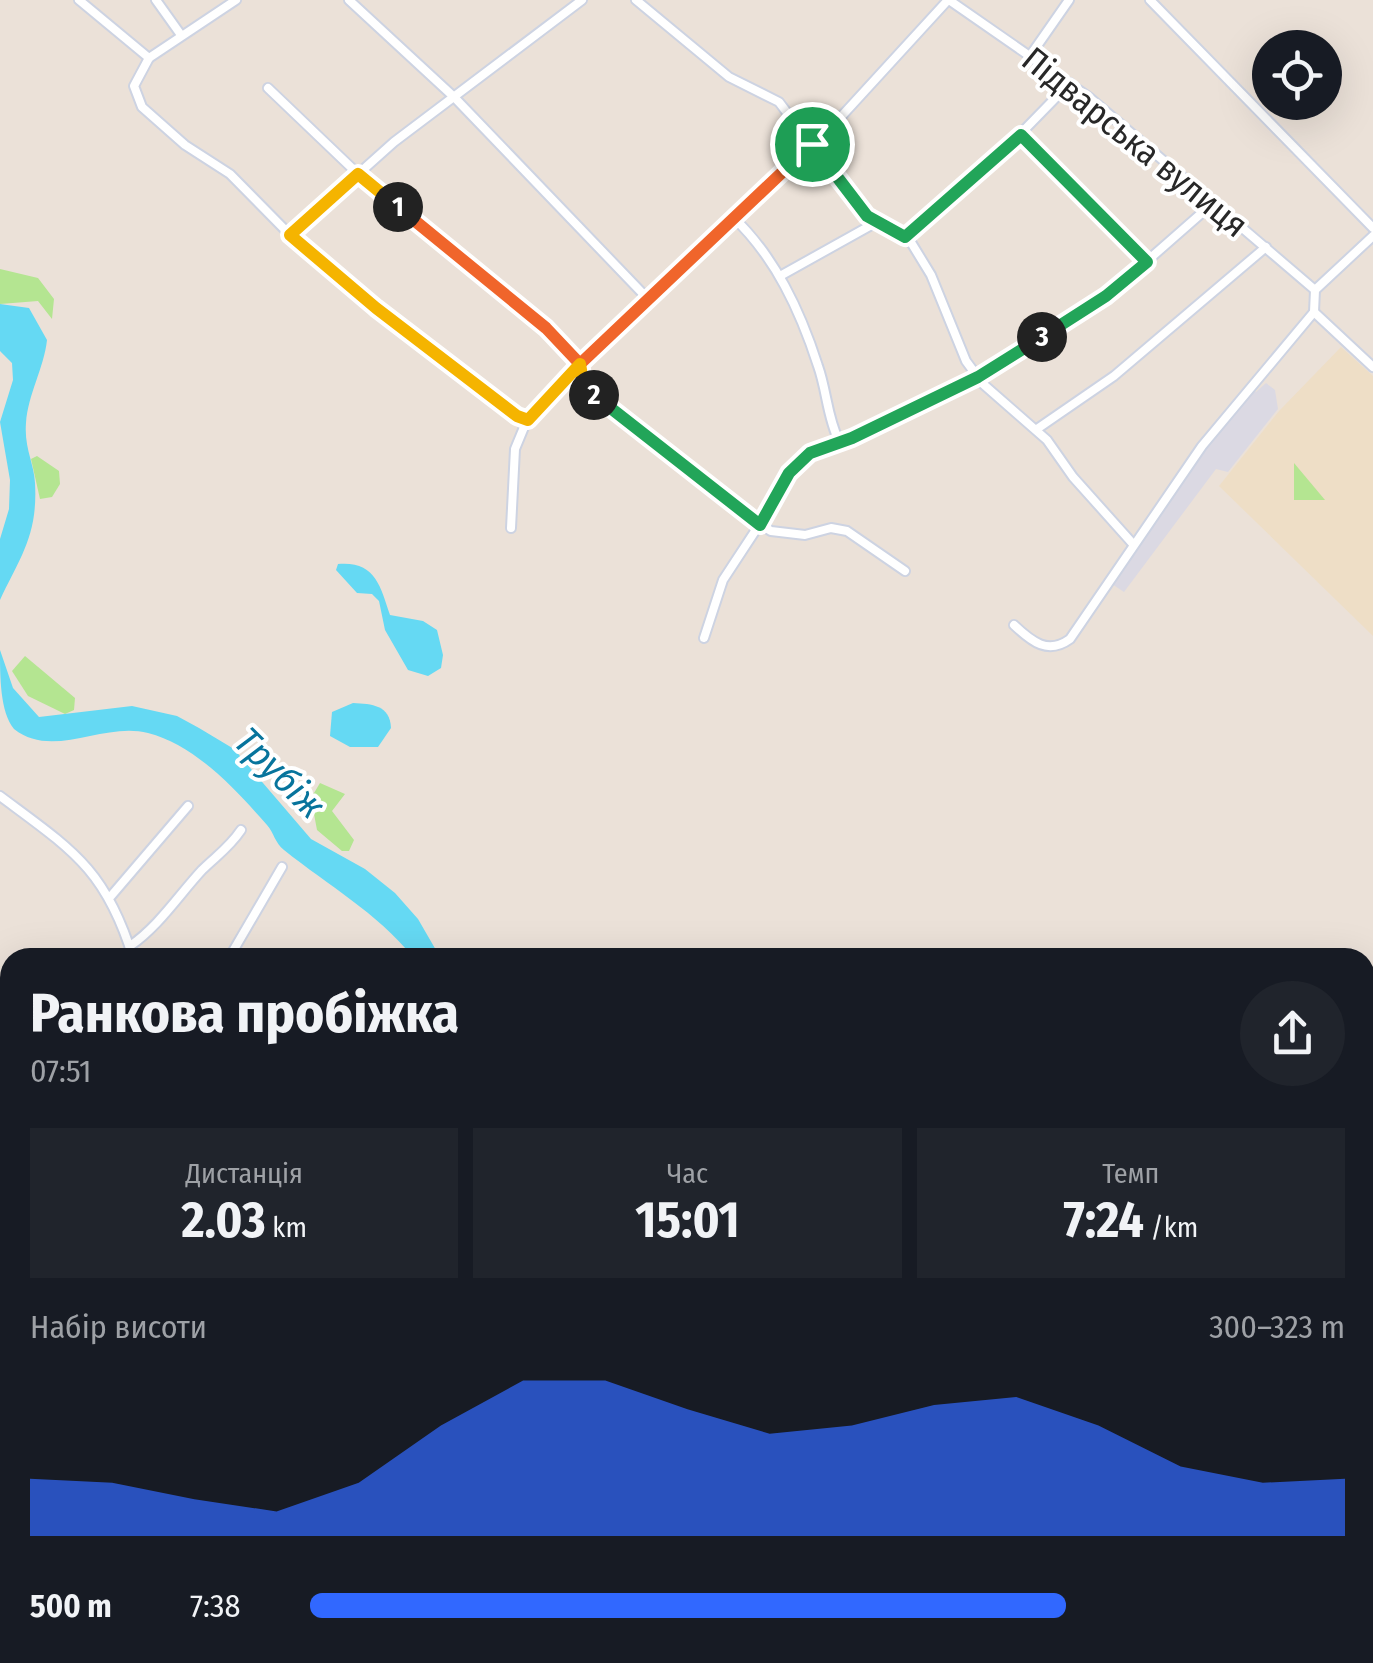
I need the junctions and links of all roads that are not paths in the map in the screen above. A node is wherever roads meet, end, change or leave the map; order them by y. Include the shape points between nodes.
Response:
1 (80, 0) edge
2 (156, 0) edge
3 (236, 0) edge
4 (350, 0) edge
5 (582, 0) edge
6 (636, 0) edge
7 (948, 0) edge
8 (1069, 0) edge
9 (1150, 0) edge
10 (180, 35) junction
11 (1030, 56) junction
12 (149, 58) junction
13 (1070, 83) junction
14 (268, 88) dead end
15 (454, 97) junction
16 (1021, 135) junction
17 (812, 144) junction
18 (358, 174) junction
19 (1212, 204) junction
20 (733, 217) junction
21 (876, 223) junction
22 (1373, 228) edge
23 (290, 235) junction
24 (1373, 236) edge
25 (905, 237) junction
26 (1266, 247) junction
27 (1147, 262) junction
28 (780, 276) junction
29 (1315, 290) junction
30 (648, 298) junction
31 (1314, 312) junction
32 (580, 364) junction
33 (1373, 368) edge
34 (978, 377) junction
35 (528, 420) junction
36 (1037, 429) junction
37 (838, 442) junction
38 (760, 525) junction
39 (511, 528) dead end
40 (1133, 544) junction
41 (905, 572) dead end
42 (1014, 625) dead end
43 (704, 638) dead end
44 (0, 796) edge
45 (188, 806) dead end
46 (241, 830) dead end
47 (282, 867) dead end
48 (111, 896) junction
49 (130, 946) joint
50 (234, 948) edge

1 - 12 street
2 - 10 street
3 - 10 street
4 - 15 street
5 - 15 street
6 - 17 street via 729,77 774,98
7 - 11 street, Підварська вулиця
7 - 17 street
8 - 11 street
9 - 22 street
10 - 12 street
11 - 13 street, Підварська вулиця
12 - 23 street via 134,86 142,108 230,174
13 - 16 street
13 - 19 street, Підварська вулиця
14 - 18 street
15 - 18 street
15 - 30 street
16 - 25 street
16 - 27 street
17 - 20 street
17 - 21 street
18 - 23 street
18 - 32 street via 546,328
19 - 26 street, Підварська вулиця
19 - 27 street
20 - 28 street
20 - 30 street
21 - 25 street
21 - 28 street
23 - 35 street
24 - 29 street
25 - 34 street via 932,275
26 - 29 street, Підварська вулиця
26 - 36 street via 1114,376
27 - 34 street via 1106,296
28 - 37 street via 818,363
29 - 31 street
30 - 32 street
31 - 33 street
31 - 40 street via 1220,422
32 - 35 street
32 - 38 street via 584,387
34 - 36 street via 994,398
34 - 37 street
35 - 39 street via 515,448
36 - 40 street
37 - 38 street via 799,462
38 - 41 street via 805,535 847,531
38 - 43 street via 723,580
40 - 42 street via 1066,642 1044,646
44 - 48 street via 78,856
45 - 48 street
46 - 49 street
47 - 50 street
48 - 49 street

